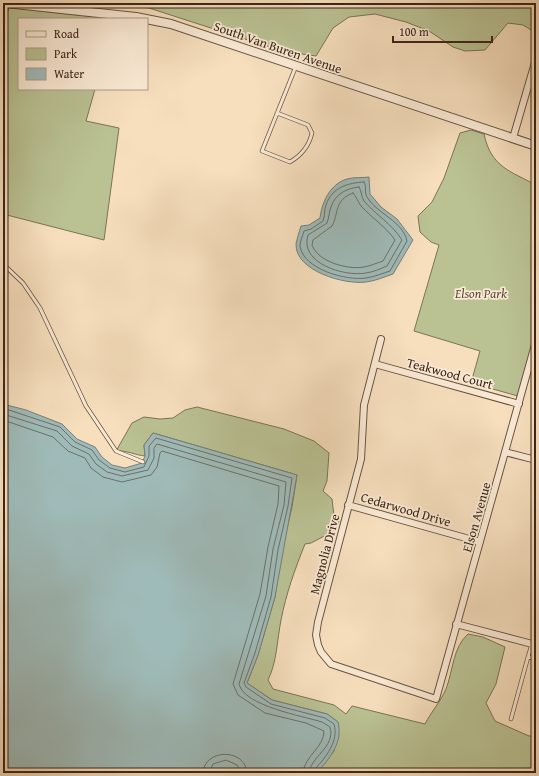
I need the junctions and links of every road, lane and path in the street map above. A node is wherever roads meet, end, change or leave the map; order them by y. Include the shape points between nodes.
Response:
1 (6, 3) edge
2 (8, 3) edge
3 (140, 18) edge
4 (148, 19) edge
5 (3, 21) edge
6 (536, 59) edge
7 (296, 66) junction
8 (277, 113) junction
9 (513, 138) junction
10 (536, 146) edge
11 (3, 264) edge
12 (381, 339) dead end
13 (536, 341) edge
14 (374, 364) junction
15 (519, 404) junction
16 (505, 452) junction
17 (536, 460) edge
18 (143, 462) dead end
19 (348, 504) junction
20 (480, 542) junction
21 (456, 624) junction
22 (534, 644) edge
23 (528, 657) junction
24 (536, 660) edge
25 (436, 699) joint
26 (511, 719) dead end

1 - 2 street, South Van Buren Avenue
2 - 3 street, South Van Buren Avenue
2 - 5 lane
4 - 7 street, South Van Buren Avenue via 183,28
6 - 9 street
7 - 8 lane
7 - 9 street, South Van Buren Avenue
8 - 8 lane via 262,151 290,162 309,145 312,133 308,124
9 - 10 street, South Van Buren Avenue
11 - 18 lane via 23,284 40,308 86,406 116,451
12 - 14 street, Magnolia Drive
13 - 15 street, Elson Avenue
14 - 15 street, Teakwood Court
14 - 19 street, Magnolia Drive via 364,405 361,459
15 - 16 street, Elson Avenue
16 - 17 street
16 - 20 street, Elson Avenue
19 - 20 street, Cedarwood Drive
19 - 25 street, Magnolia Drive via 318,622 316,636 321,652 330,664
20 - 21 street, Elson Avenue
21 - 22 street
21 - 25 street, Elson Avenue
22 - 23 lane
23 - 24 lane
23 - 26 lane

